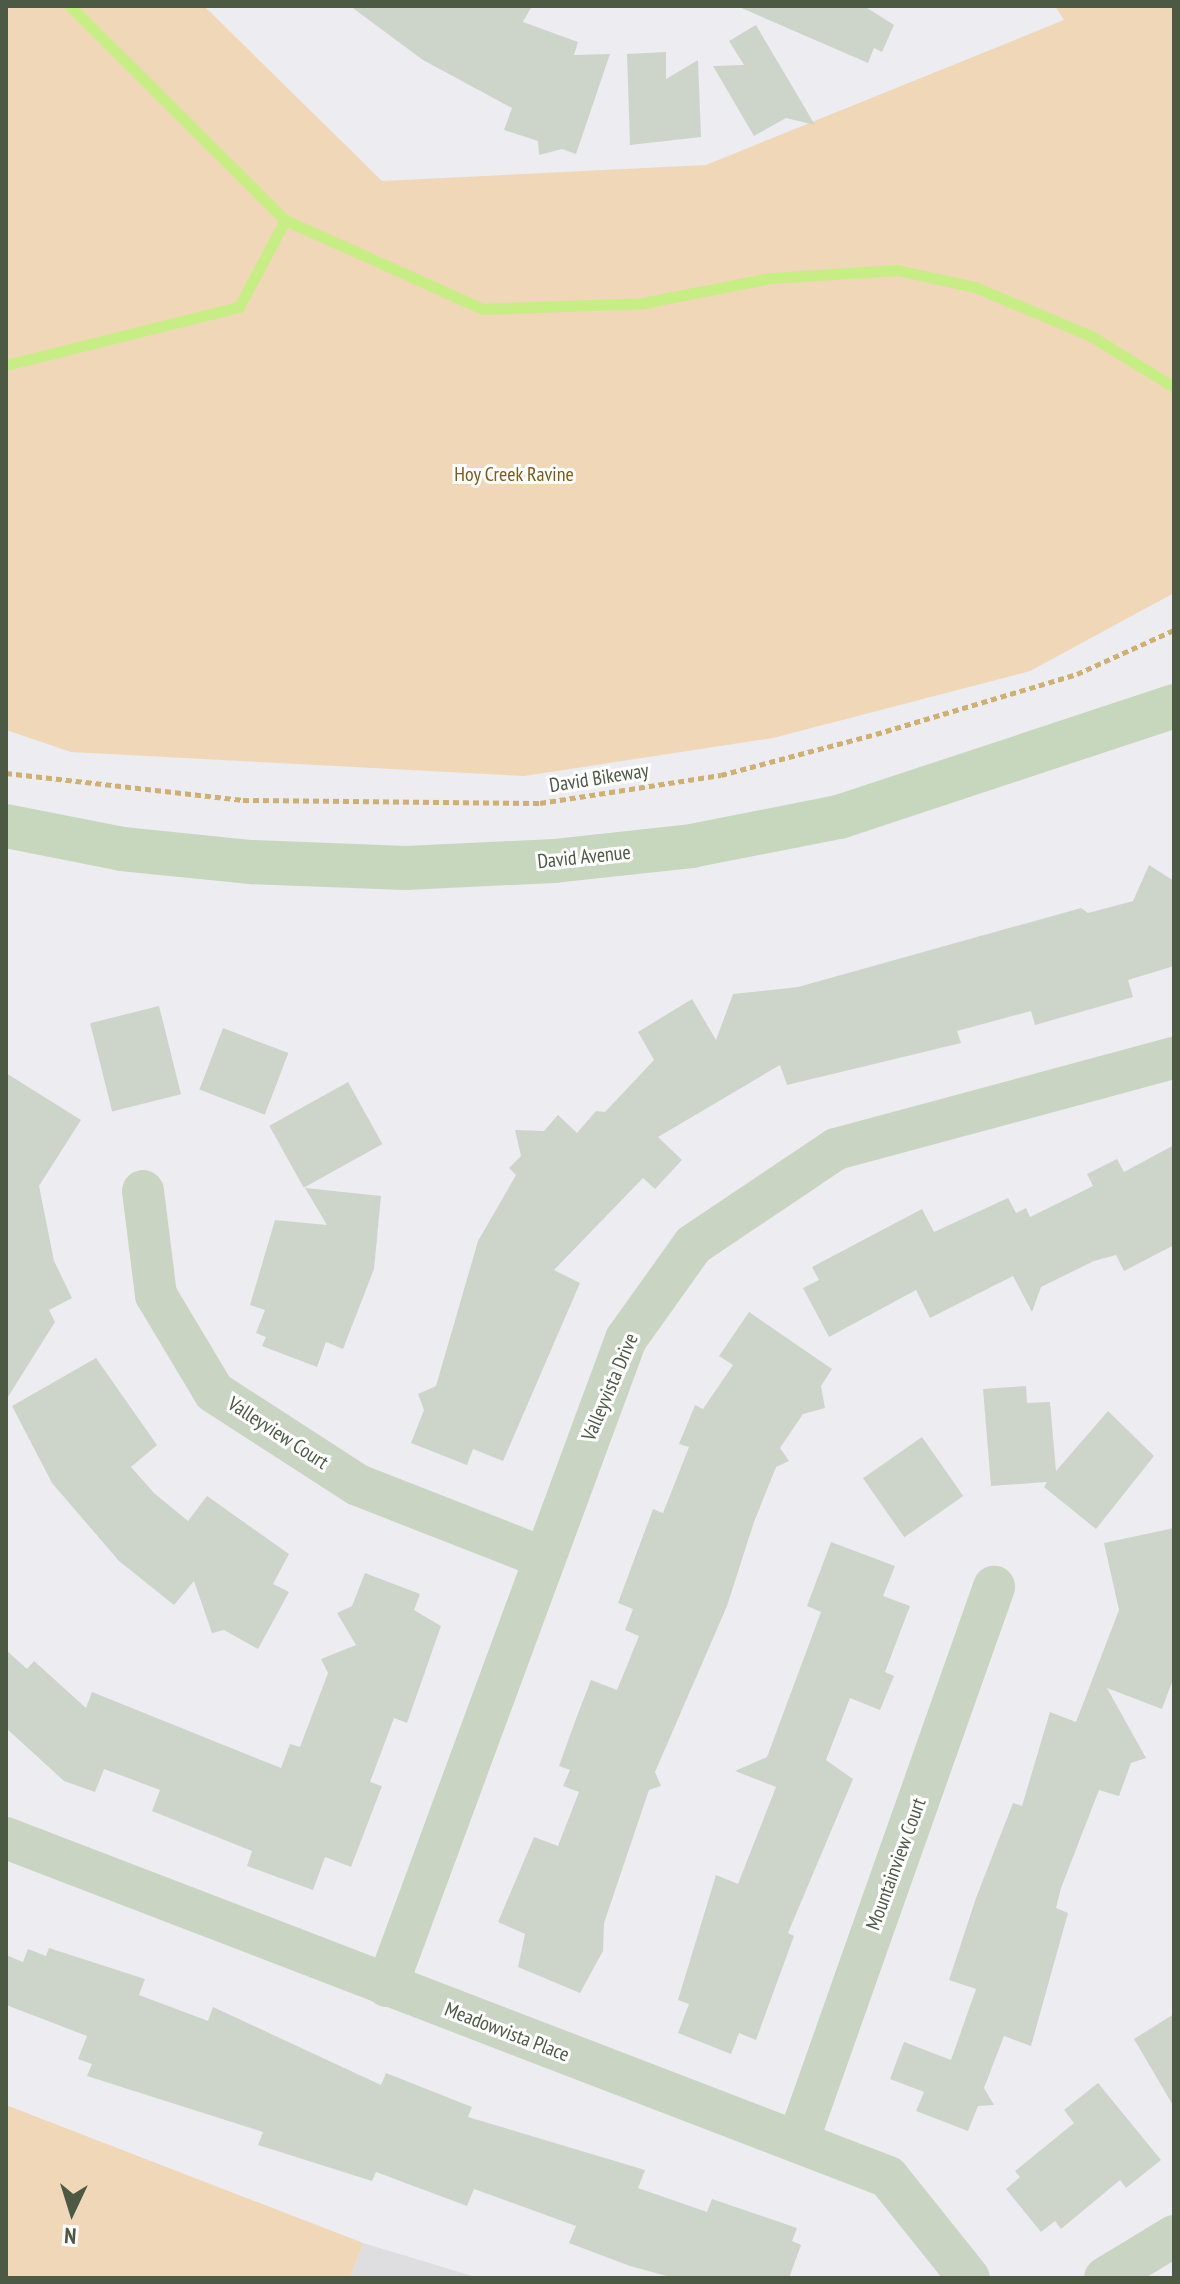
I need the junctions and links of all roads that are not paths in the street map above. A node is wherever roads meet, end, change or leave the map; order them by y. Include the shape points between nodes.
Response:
1 (1164, 707) edge
2 (6, 826) edge
3 (1174, 1058) edge
4 (143, 1191) dead end
5 (542, 1557) junction
6 (994, 1587) dead end
7 (6, 1838) edge
8 (387, 1986) junction
9 (798, 2141) junction
10 (1174, 2236) edge
11 (969, 2278) edge
12 (1105, 2278) edge

1 - 2 main road, David Avenue via 839,817 691,846 554,861 406,868 251,862 122,849
3 - 5 street, Valleyvista Drive via 836,1149 693,1245 626,1339
4 - 5 street, Valleyview Court via 156,1295 214,1392 358,1485
5 - 8 street, Valleyvista Drive
6 - 9 street, Mountainview Court
7 - 8 street, Meadowvista Place
8 - 9 street, Meadowvista Place
9 - 11 street, Meadowvista Place via 888,2177
10 - 12 street

